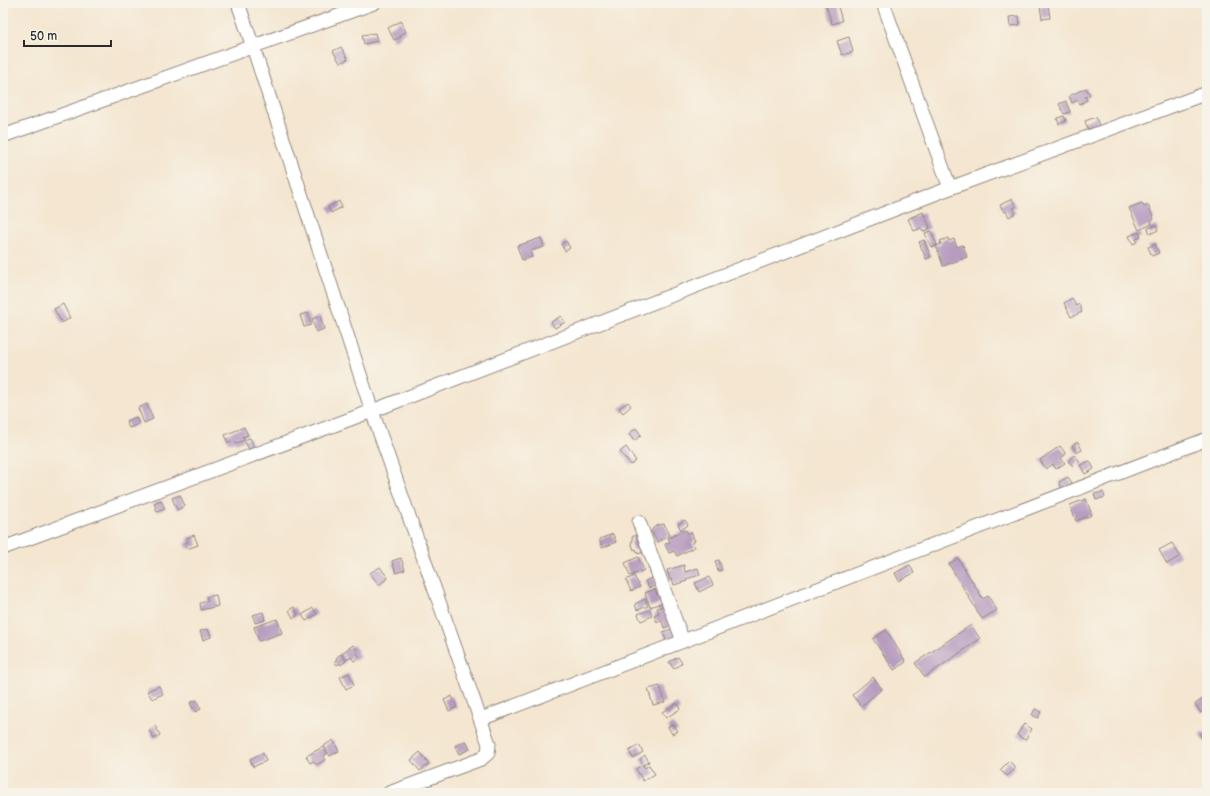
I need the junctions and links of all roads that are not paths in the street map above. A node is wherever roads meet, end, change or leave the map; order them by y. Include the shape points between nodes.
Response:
1 (238, 3) edge
2 (374, 3) edge
3 (883, 3) edge
4 (253, 47) junction
5 (1207, 93) edge
6 (3, 136) edge
7 (950, 188) junction
8 (372, 411) junction
9 (1207, 439) edge
10 (639, 522) dead end
11 (3, 548) edge
12 (683, 641) junction
13 (481, 719) junction
14 (389, 793) edge

1 - 4 street
2 - 4 street
3 - 7 street
4 - 6 street
4 - 8 street
5 - 7 street
7 - 8 street
8 - 11 street
8 - 13 street
9 - 12 street
10 - 12 street
12 - 13 street
13 - 14 street via 489,744 488,753 481,760

